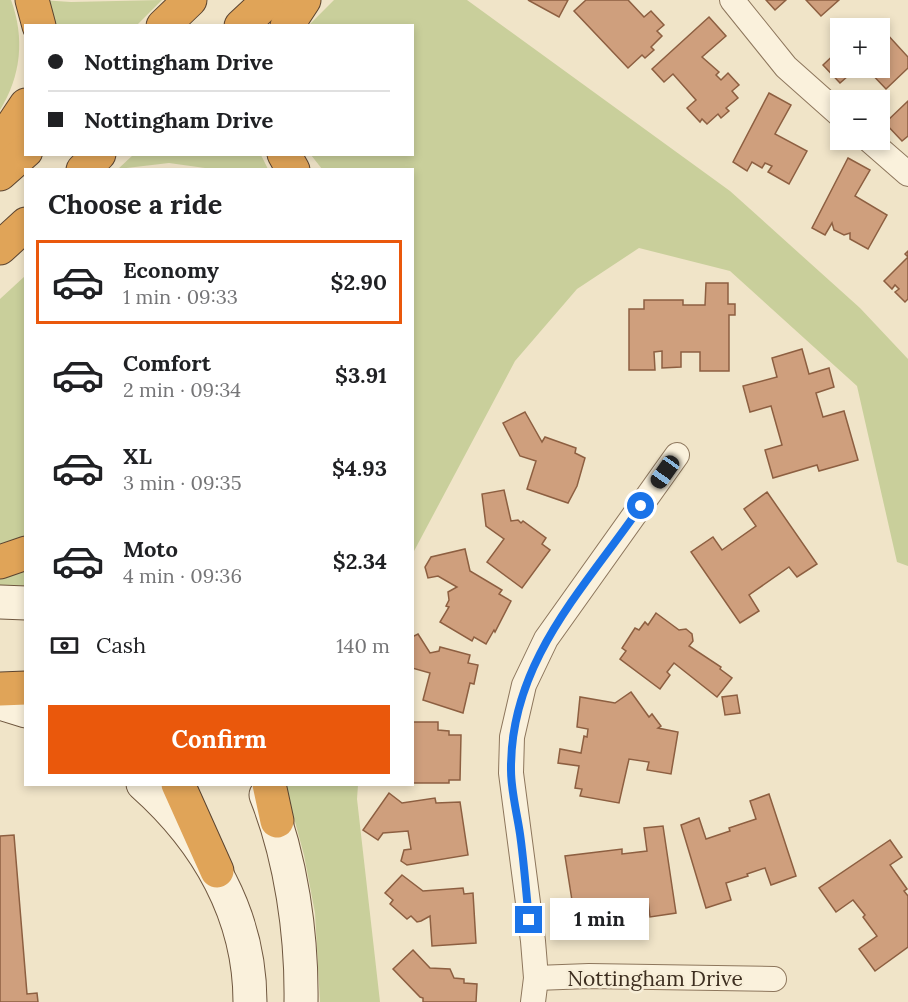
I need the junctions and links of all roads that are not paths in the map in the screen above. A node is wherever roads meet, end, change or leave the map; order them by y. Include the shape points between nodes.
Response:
1 (32, 0) edge
2 (190, 0) edge
3 (269, 0) edge
4 (304, 0) edge
5 (732, 0) edge
6 (38, 24) edge
7 (165, 24) edge
8 (243, 24) edge
9 (288, 24) edge
10 (830, 106) edge
11 (24, 108) edge
12 (0, 144) edge
13 (880, 150) edge
14 (24, 153) edge
15 (97, 156) edge
16 (85, 168) edge
17 (0, 174) edge
18 (908, 174) edge
19 (24, 226) edge
20 (24, 235) edge
21 (0, 248) edge
22 (677, 455) dead end
23 (24, 554) edge
24 (0, 562) edge
25 (0, 602) edge
26 (24, 603) edge
27 (24, 688) edge
28 (0, 689) edge
29 (0, 703) edge
30 (24, 710) edge
31 (145, 786) edge
32 (179, 786) edge
33 (263, 786) edge
34 (269, 786) edge
35 (276, 821) junction
36 (217, 871) junction
37 (536, 978) junction
38 (774, 979) dead end
39 (250, 1002) edge
40 (300, 1002) edge
41 (533, 1002) edge

1 - 6 highway
2 - 7 highway
3 - 8 highway
4 - 9 highway
5 - 10 street via 786,67
11 - 12 highway
13 - 18 street
14 - 17 highway
15 - 16 highway
19 - 21 highway
20 - 21 highway
22 - 37 street via 546,639 518,704 511,773
23 - 24 highway
25 - 26 main road
27 - 28 highway
29 - 30 main road
31 - 36 main road via 193,836
32 - 36 highway
33 - 35 main road
34 - 35 highway
35 - 40 main road via 296,928
36 - 39 main road via 233,904 243,939
37 - 38 street, Nottingham Drive
37 - 41 street

